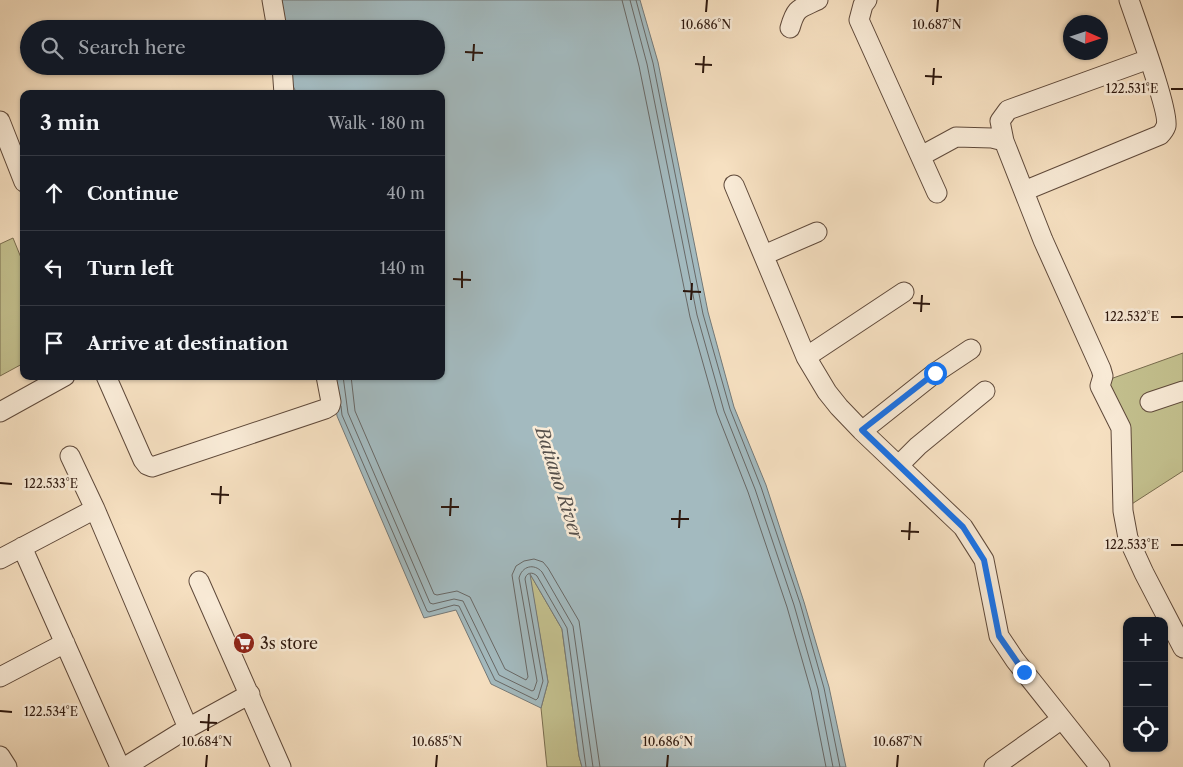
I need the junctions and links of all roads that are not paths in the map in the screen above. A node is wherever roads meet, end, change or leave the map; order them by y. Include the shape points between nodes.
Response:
1 (272, 0) edge
2 (818, 0) edge
3 (1129, 0) edge
4 (863, 2) edge
5 (275, 20) edge
6 (790, 28) dead end
7 (1149, 59) junction
8 (283, 75) edge
9 (284, 90) edge
10 (0, 121) edge
11 (1004, 141) junction
12 (921, 156) junction
13 (20, 172) edge
14 (734, 185) dead end
15 (1024, 191) junction
16 (937, 193) dead end
17 (817, 232) dead end
18 (764, 255) junction
19 (904, 292) dead end
20 (970, 349) dead end
21 (806, 357) junction
22 (58, 380) edge
23 (108, 380) edge
24 (327, 380) edge
25 (985, 391) dead end
26 (1183, 391) edge
27 (1150, 402) dead end
28 (0, 412) edge
29 (862, 430) junction
30 (70, 456) dead end
31 (899, 465) junction
32 (95, 509) junction
33 (22, 548) junction
34 (0, 559) edge
35 (199, 581) dead end
36 (65, 642) junction
37 (1183, 648) edge
38 (0, 678) edge
39 (250, 694) junction
40 (1062, 719) junction
41 (188, 728) junction
42 (0, 756) edge
43 (7, 767) edge
44 (120, 767) edge
45 (125, 767) edge
46 (281, 767) edge
47 (994, 767) edge
48 (1100, 767) edge

1 - 5 street
2 - 6 street via 798,9
3 - 7 street
4 - 12 street via 859,20
7 - 11 street via 1008,110 1000,121
7 - 15 street via 1167,125 1160,135
8 - 9 street
10 - 13 street
11 - 12 street via 956,138
11 - 15 street
12 - 16 street
14 - 18 street
15 - 37 street via 1101,369 1100,386 1121,428 1123,511 1128,538
17 - 18 street
18 - 21 street
19 - 21 street
20 - 29 street
21 - 29 street via 827,392
22 - 28 street
23 - 24 street via 143,460 152,467 325,409 331,402
25 - 31 street
26 - 27 street
29 - 31 street
30 - 32 street
31 - 40 street via 963,527 984,560 999,636
32 - 33 street
32 - 41 street
33 - 34 street
33 - 36 street
35 - 39 street
36 - 38 street
36 - 44 street
39 - 41 street
39 - 46 street
40 - 47 street
40 - 48 street
41 - 45 street
42 - 43 street

